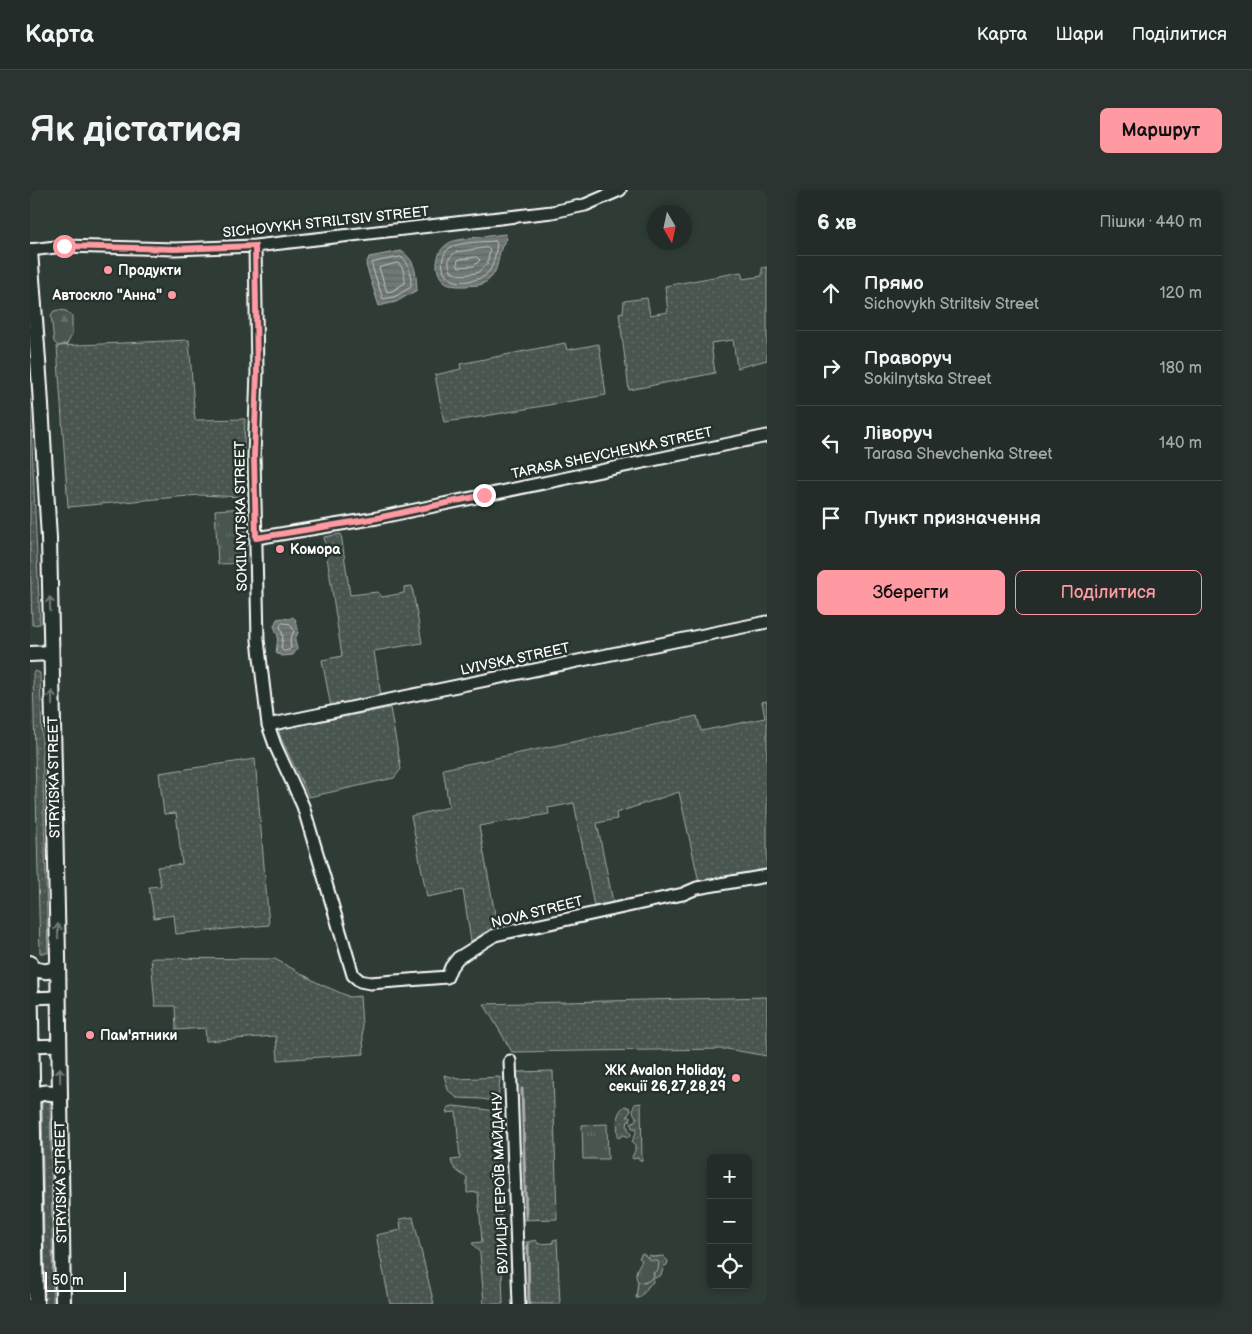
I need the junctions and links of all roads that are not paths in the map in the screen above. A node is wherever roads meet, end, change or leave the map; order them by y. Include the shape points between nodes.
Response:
1 (620, 190) edge
2 (255, 246) junction
3 (30, 250) edge
4 (767, 436) edge
5 (256, 538) junction
6 (767, 622) edge
7 (50, 653) junction
8 (30, 654) edge
9 (268, 725) junction
10 (767, 876) edge
11 (30, 963) edge
12 (58, 966) junction
13 (30, 968) edge
14 (58, 997) junction
15 (30, 998) edge
16 (59, 1045) junction
17 (31, 1046) edge
18 (510, 1061) dead end
19 (32, 1097) junction
20 (60, 1097) junction
21 (36, 1304) edge
22 (63, 1304) edge
23 (519, 1304) edge

1 - 2 street, SICHOVYKH STRILTSIV STREET via 585,205 552,212
2 - 3 street, SICHOVYKH STRILTSIV STREET via 175,249 64,246
2 - 5 street, SOKILNYTSKA STREET
7 -> 3 main road, STRYISKA STREET via 49,538
4 - 5 street, TARASA SHEVCHENKA STREET via 377,518
5 - 9 street, SOKILNYTSKA STREET via 258,640
6 - 9 street, LVIVSKA STREET
7 - 8 main road
12 -> 7 main road, STRYISKA STREET
9 - 10 street, NOVA STREET via 303,806 351,970 365,983 447,977 458,958 496,935 683,894 697,888
11 - 13 main road, STRYISKA STREET
12 - 13 main road via 46,972
12 - 14 main road, STRYISKA STREET
13 - 15 main road, STRYISKA STREET
14 - 15 street
14 - 16 main road, STRYISKA STREET
15 - 17 main road, STRYISKA STREET
16 - 17 street
20 -> 16 main road, STRYISKA STREET
17 - 19 main road, STRYISKA STREET
18 - 23 street, ВУЛИЦЯ ГЕРОЇВ МАЙДАНУ
19 - 20 main road via 54,1092
19 - 21 main road, STRYISKA STREET
20 - 22 main road, STRYISKA STREET

